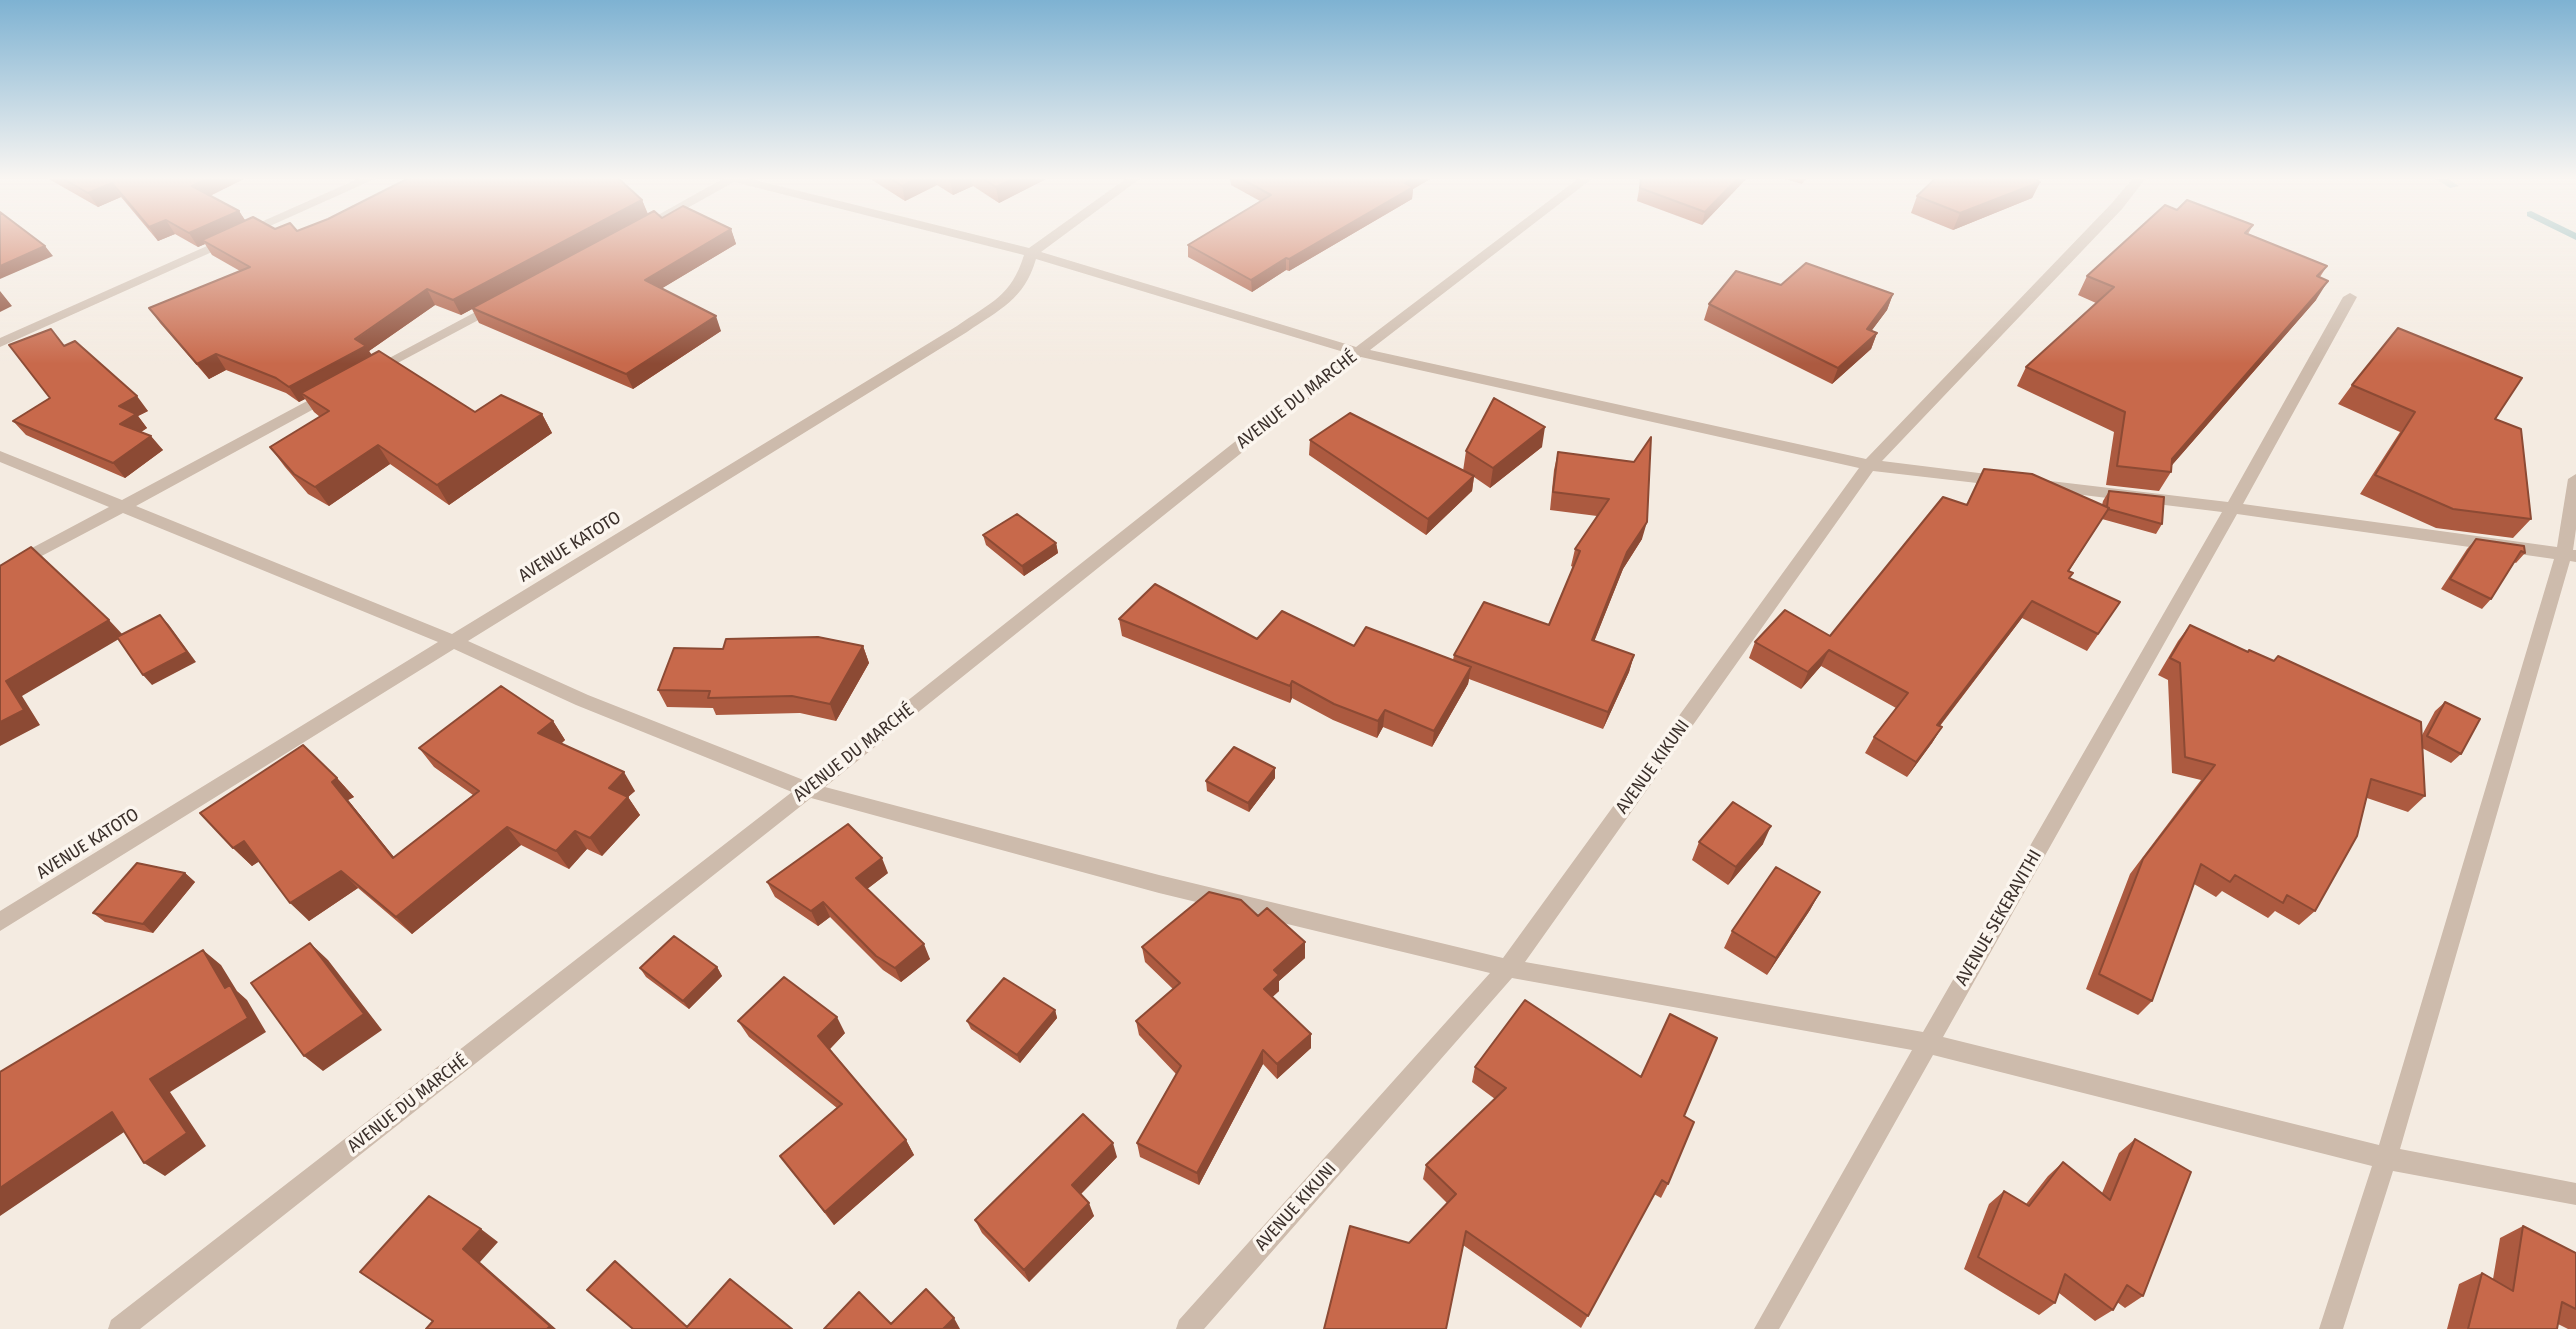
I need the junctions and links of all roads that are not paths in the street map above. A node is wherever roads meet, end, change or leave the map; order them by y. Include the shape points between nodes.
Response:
1 (232, 240) edge
2 (979, 240) edge
3 (1049, 240) edge
4 (1505, 240) edge
5 (2084, 240) edge
6 (1031, 253) junction
7 (513, 296) edge
8 (2350, 298) dead end
9 (0, 344) edge
10 (1358, 352) junction
11 (0, 456) edge
12 (1869, 465) junction
13 (2576, 479) edge
14 (121, 506) junction
15 (2234, 508) junction
16 (2570, 555) edge
17 (0, 572) edge
18 (454, 642) junction
19 (808, 790) junction
20 (0, 922) edge
21 (1508, 968) junction
22 (1927, 1043) junction
23 (2386, 1158) junction
24 (2576, 1194) edge
25 (120, 1329) edge
26 (1188, 1329) edge
27 (1766, 1329) edge
28 (2331, 1329) edge

1 - 9 street
2 - 6 street
3 - 6 street
4 - 10 street, AVENUE DU MARCHÉ
5 - 12 street, AVENUE KIKUNI
6 - 10 street
6 - 18 street, AVENUE KATOTO via 1023,280 962,329
7 - 14 street
8 - 15 street, AVENUE SEKERAVITHI
10 - 12 street
10 - 19 street, AVENUE DU MARCHÉ
11 - 14 street
12 - 15 street
12 - 21 street, AVENUE KIKUNI
13 - 16 street
14 - 17 street
14 - 18 street
15 - 16 street
15 - 22 street, AVENUE SEKERAVITHI
16 - 23 street
18 - 19 street
18 - 20 street, AVENUE KATOTO
19 - 21 street via 1159,884
19 - 25 street, AVENUE DU MARCHÉ
21 - 22 street
21 - 26 street, AVENUE KIKUNI
22 - 23 street
22 - 27 street, AVENUE SEKERAVITHI
23 - 24 street
23 - 28 street

